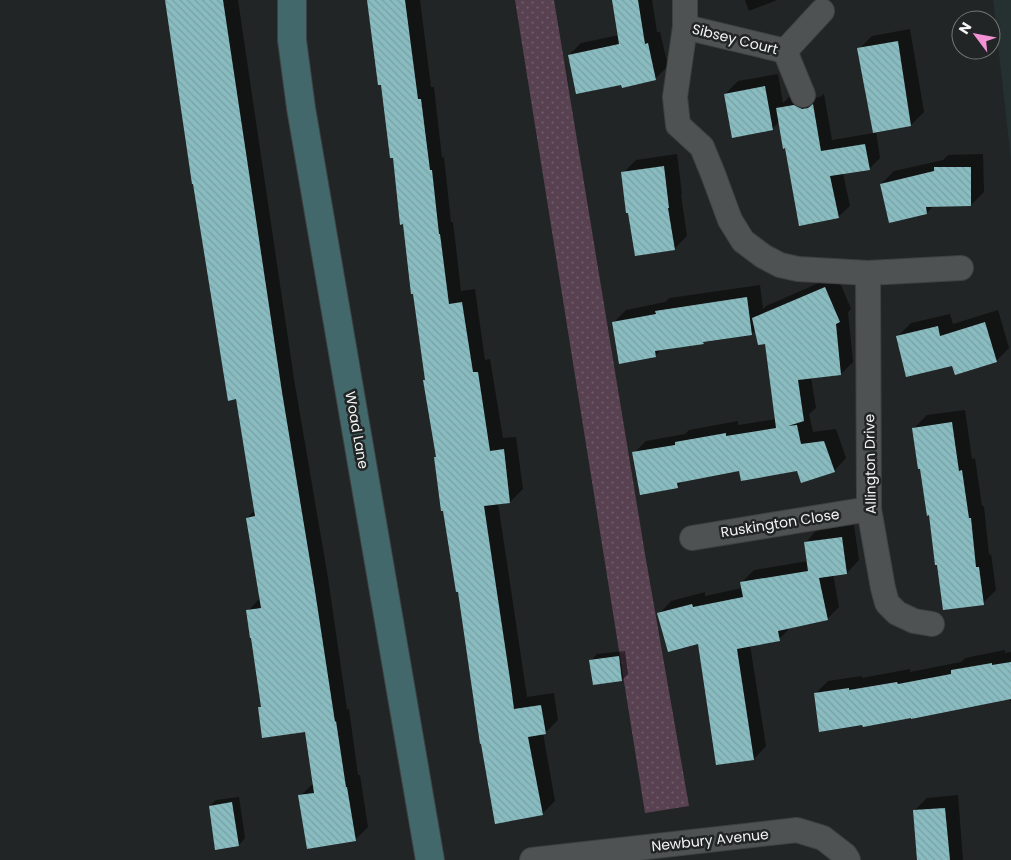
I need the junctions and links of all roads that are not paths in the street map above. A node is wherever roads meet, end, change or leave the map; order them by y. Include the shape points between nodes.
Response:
1 (292, 0) edge
2 (684, 0) edge
3 (822, 11) dead end
4 (685, 26) junction
5 (785, 51) junction
6 (803, 95) dead end
7 (961, 268) dead end
8 (868, 273) junction
9 (869, 509) junction
10 (692, 538) dead end
11 (932, 624) dead end
12 (430, 860) edge
13 (532, 860) edge
14 (848, 860) edge

1 - 12 street, Woad Lane via 292,40 301,108
2 - 4 street
3 - 5 street, Sibsey Court
4 - 5 street, Sibsey Court
4 - 8 street via 675,97 678,125 702,147 730,220 743,241 780,265
5 - 6 street, Sibsey Court
7 - 8 street
8 - 9 street, Allington Drive
9 - 10 street, Ruskington Close
9 - 11 street, Allington Drive via 888,603 897,613 914,621
13 - 14 street, Newbury Avenue via 797,830 823,838

